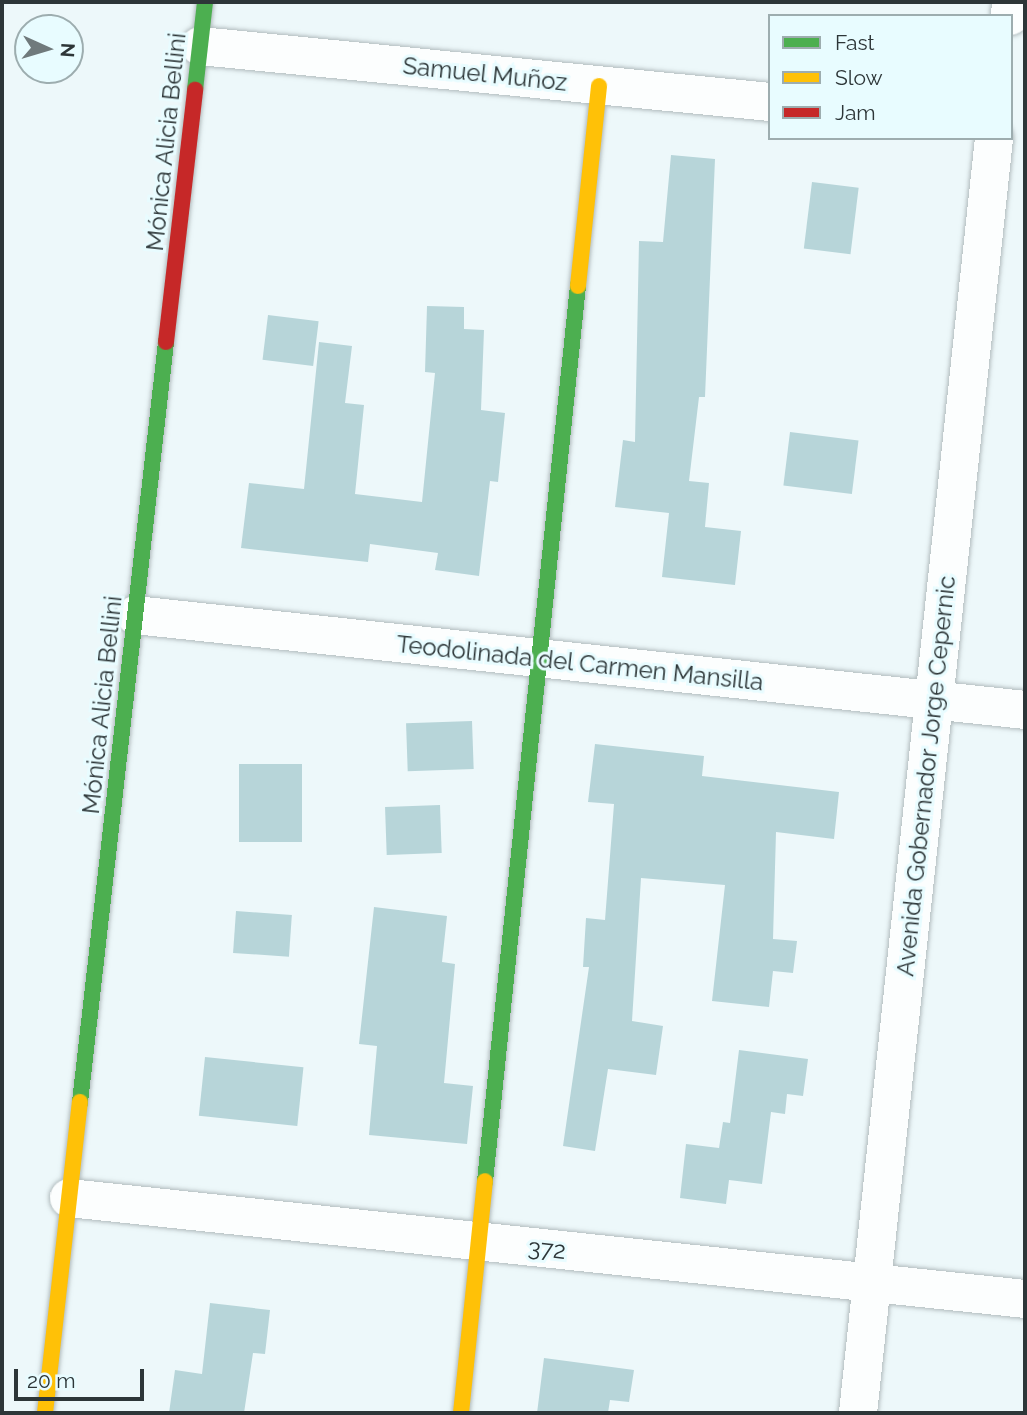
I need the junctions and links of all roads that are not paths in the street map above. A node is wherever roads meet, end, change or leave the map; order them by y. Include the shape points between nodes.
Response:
1 (205, 2) edge
2 (200, 46) junction
3 (599, 86) junction
4 (768, 102) edge
5 (994, 140) edge
6 (135, 615) junction
7 (542, 659) junction
8 (934, 700) junction
9 (1025, 710) edge
10 (69, 1198) junction
11 (479, 1241) junction
12 (872, 1283) junction
13 (1025, 1299) edge
14 (45, 1413) edge
15 (461, 1413) edge
16 (858, 1413) edge

1 - 2 street, Mónica Alicia Bellini
2 - 3 street, Samuel Muñoz
2 - 6 street, Mónica Alicia Bellini
3 - 4 street, Samuel Muñoz
3 - 7 street
5 - 8 street, Avenida Gobernador Jorge Cepernic
6 - 7 street, Teodolinada del Carmen Mansilla
6 - 10 street, Mónica Alicia Bellini
7 - 8 street, Teodolinada del Carmen Mansilla
7 - 11 street
8 - 9 street, Teodolinada del Carmen Mansilla
8 - 12 street, Avenida Gobernador Jorge Cepernic
10 - 11 street, 372
10 - 14 street, Mónica Alicia Bellini
11 - 12 street, 372
11 - 15 street
12 - 13 street, 372
12 - 16 street, Avenida Gobernador Jorge Cepernic

